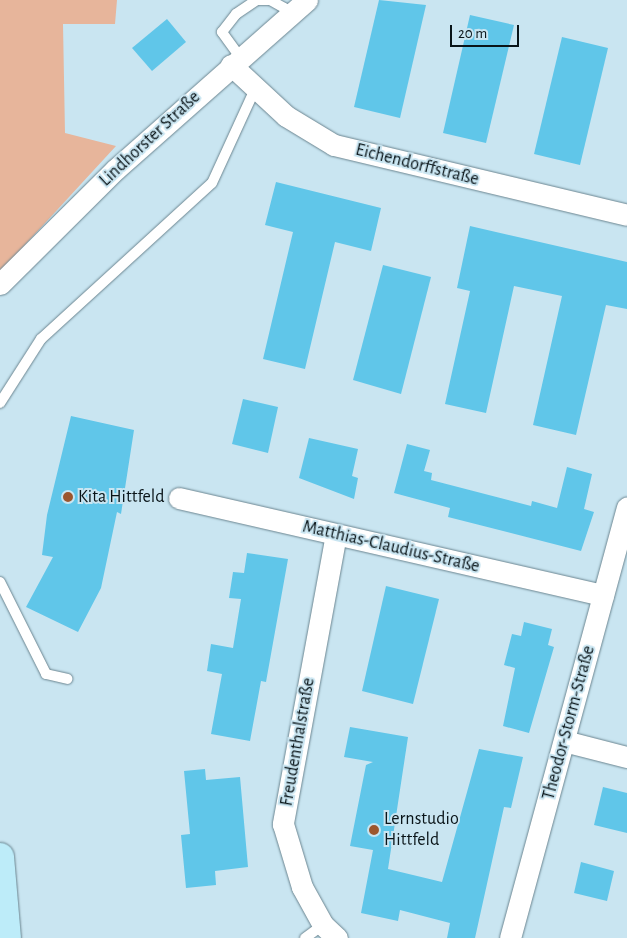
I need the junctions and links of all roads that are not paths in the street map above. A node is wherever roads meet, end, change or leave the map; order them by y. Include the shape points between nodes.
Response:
1 (297, 4) edge
2 (235, 61) junction
3 (255, 89) junction
4 (627, 216) edge
5 (0, 284) edge
6 (0, 403) edge
7 (179, 498) dead end
8 (627, 508) edge
9 (336, 534) junction
10 (0, 582) edge
11 (603, 595) junction
12 (67, 679) dead end
13 (564, 741) junction
14 (627, 757) edge
15 (0, 857) edge
16 (330, 932) edge
17 (7, 938) edge
18 (305, 938) edge
19 (510, 938) edge

1 - 2 street, Lindhorster Straße
1 - 2 lane via 257,0 236,14 222,32
2 - 3 street, Eichendorffstraße
2 - 5 street, Lindhorster Straße via 116,169
3 - 4 street, Eichendorffstraße via 309,133 334,145
3 - 6 lane via 212,183 41,340
7 - 9 street, Matthias-Claudius-Straße
8 - 11 street, Theodor-Storm-Straße
9 - 11 street, Matthias-Claudius-Straße
9 - 16 street, Freudenthalstraße via 283,824 302,887
10 - 12 lane via 46,674
11 - 13 street, Theodor-Storm-Straße
13 - 14 street
13 - 19 street, Theodor-Storm-Straße
15 - 17 main road
16 - 18 lane

